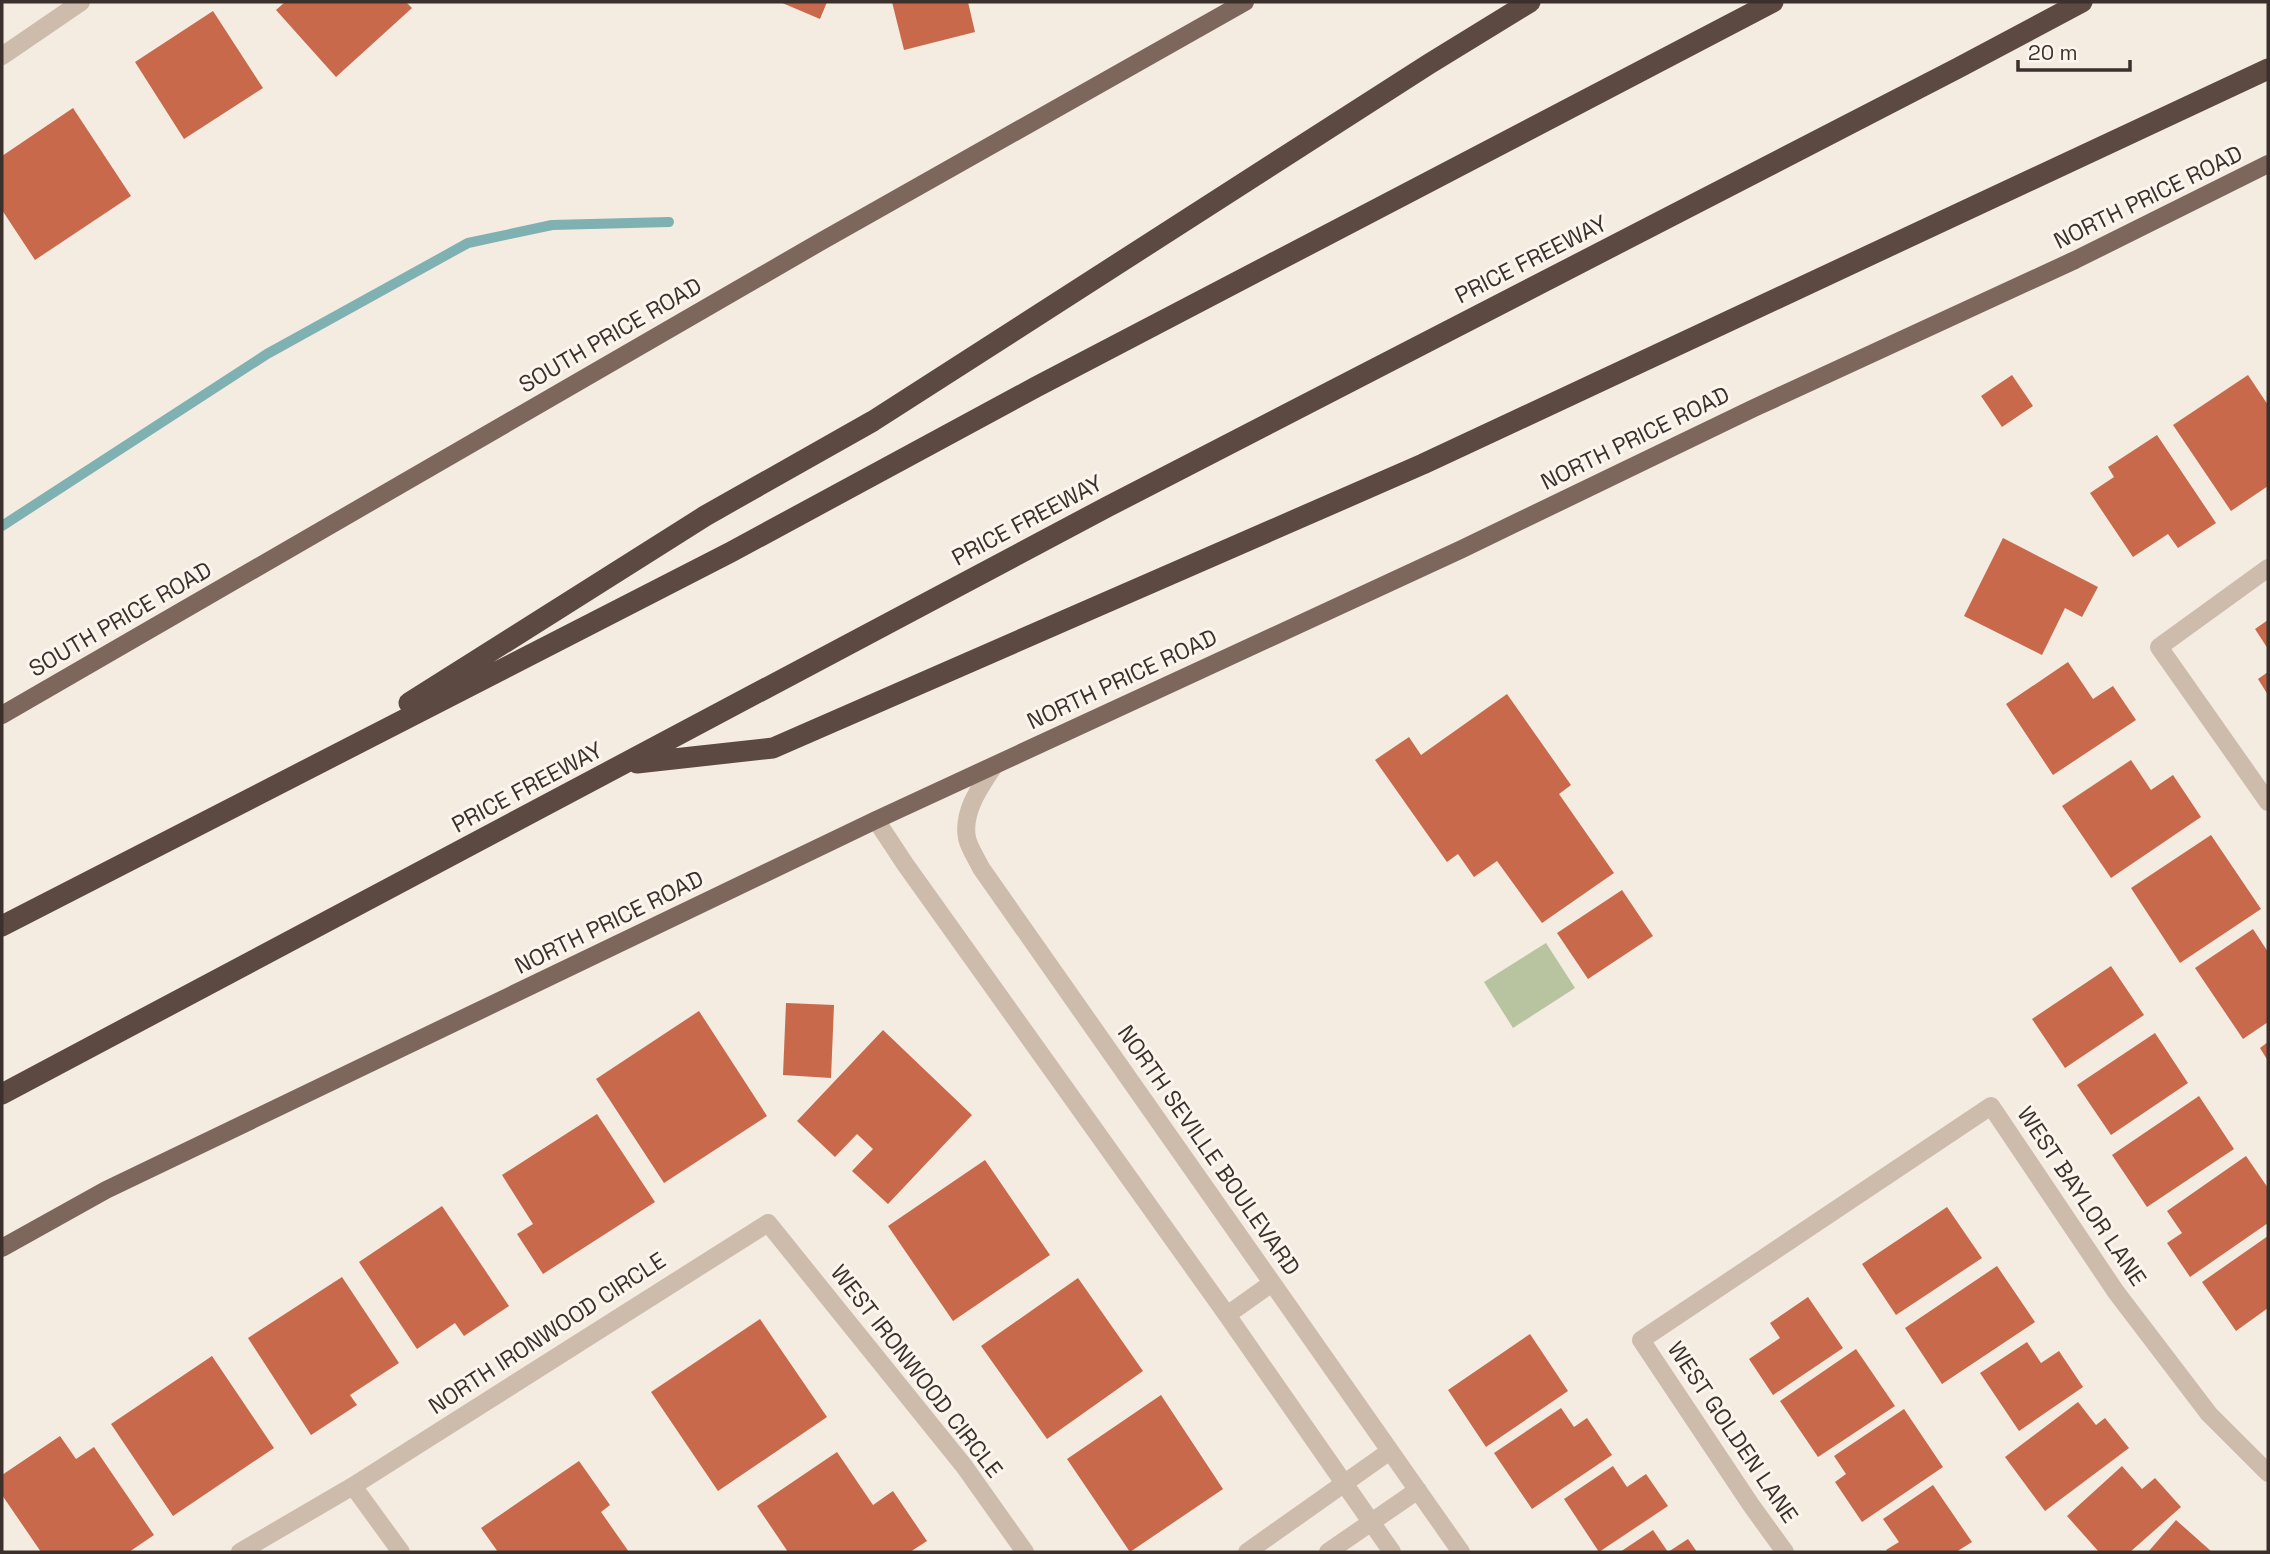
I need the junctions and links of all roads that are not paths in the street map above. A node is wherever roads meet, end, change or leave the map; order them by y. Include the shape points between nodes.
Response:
1 (80, 2) edge
2 (1245, 2) edge
3 (1530, 2) edge
4 (1773, 2) edge
5 (2082, 2) edge
6 (2, 56) edge
7 (2268, 69) edge
8 (2268, 164) edge
9 (2268, 568) edge
10 (2, 715) edge
11 (625, 764) junction
12 (994, 765) junction
13 (295, 776) junction
14 (2268, 802) edge
15 (876, 820) junction
16 (2, 926) edge
17 (2, 1094) edge
18 (768, 1223) joint
19 (2, 1248) edge
20 (1272, 1283) junction
21 (1227, 1315) junction
22 (1641, 1340) joint
23 (1390, 1451) junction
24 (2268, 1473) edge
25 (1344, 1483) junction
26 (353, 1486) junction
27 (1418, 1490) junction
28 (1371, 1522) junction
29 (240, 1552) edge
30 (401, 1552) edge
31 (1026, 1552) edge
32 (1247, 1552) edge
33 (1328, 1552) edge
34 (1392, 1552) edge
35 (1461, 1552) edge
36 (1785, 1552) edge

1 - 6 street
2 - 10 main road, SOUTH PRICE ROAD
3 - 13 highway via 873,421 705,516
4 - 13 highway via 731,552
5 - 11 highway, PRICE FREEWAY via 1107,507
7 - 11 highway via 1423,464 773,748
8 - 12 main road, NORTH PRICE ROAD via 2075,260
9 - 14 street via 2159,647
11 - 17 highway, PRICE FREEWAY
12 - 15 main road, NORTH PRICE ROAD
12 - 20 street, NORTH SEVILLE BOULEVARD via 969,812 967,838 981,868
13 - 16 highway
15 - 19 main road, NORTH PRICE ROAD via 106,1190
15 - 21 street
18 - 26 street, NORTH IRONWOOD CIRCLE
18 - 31 street, WEST IRONWOOD CIRCLE via 964,1466
20 - 21 street
20 - 23 street, NORTH SEVILLE BOULEVARD
21 - 25 street
22 - 24 street, WEST BAYLOR LANE via 1991,1107 2116,1292 2209,1414
22 - 36 street, WEST GOLDEN LANE
23 - 25 street
23 - 27 street, NORTH SEVILLE BOULEVARD
25 - 28 street
25 - 32 street
26 - 29 street
26 - 30 street
27 - 28 street
27 - 35 street, NORTH SEVILLE BOULEVARD
28 - 33 street
28 - 34 street

